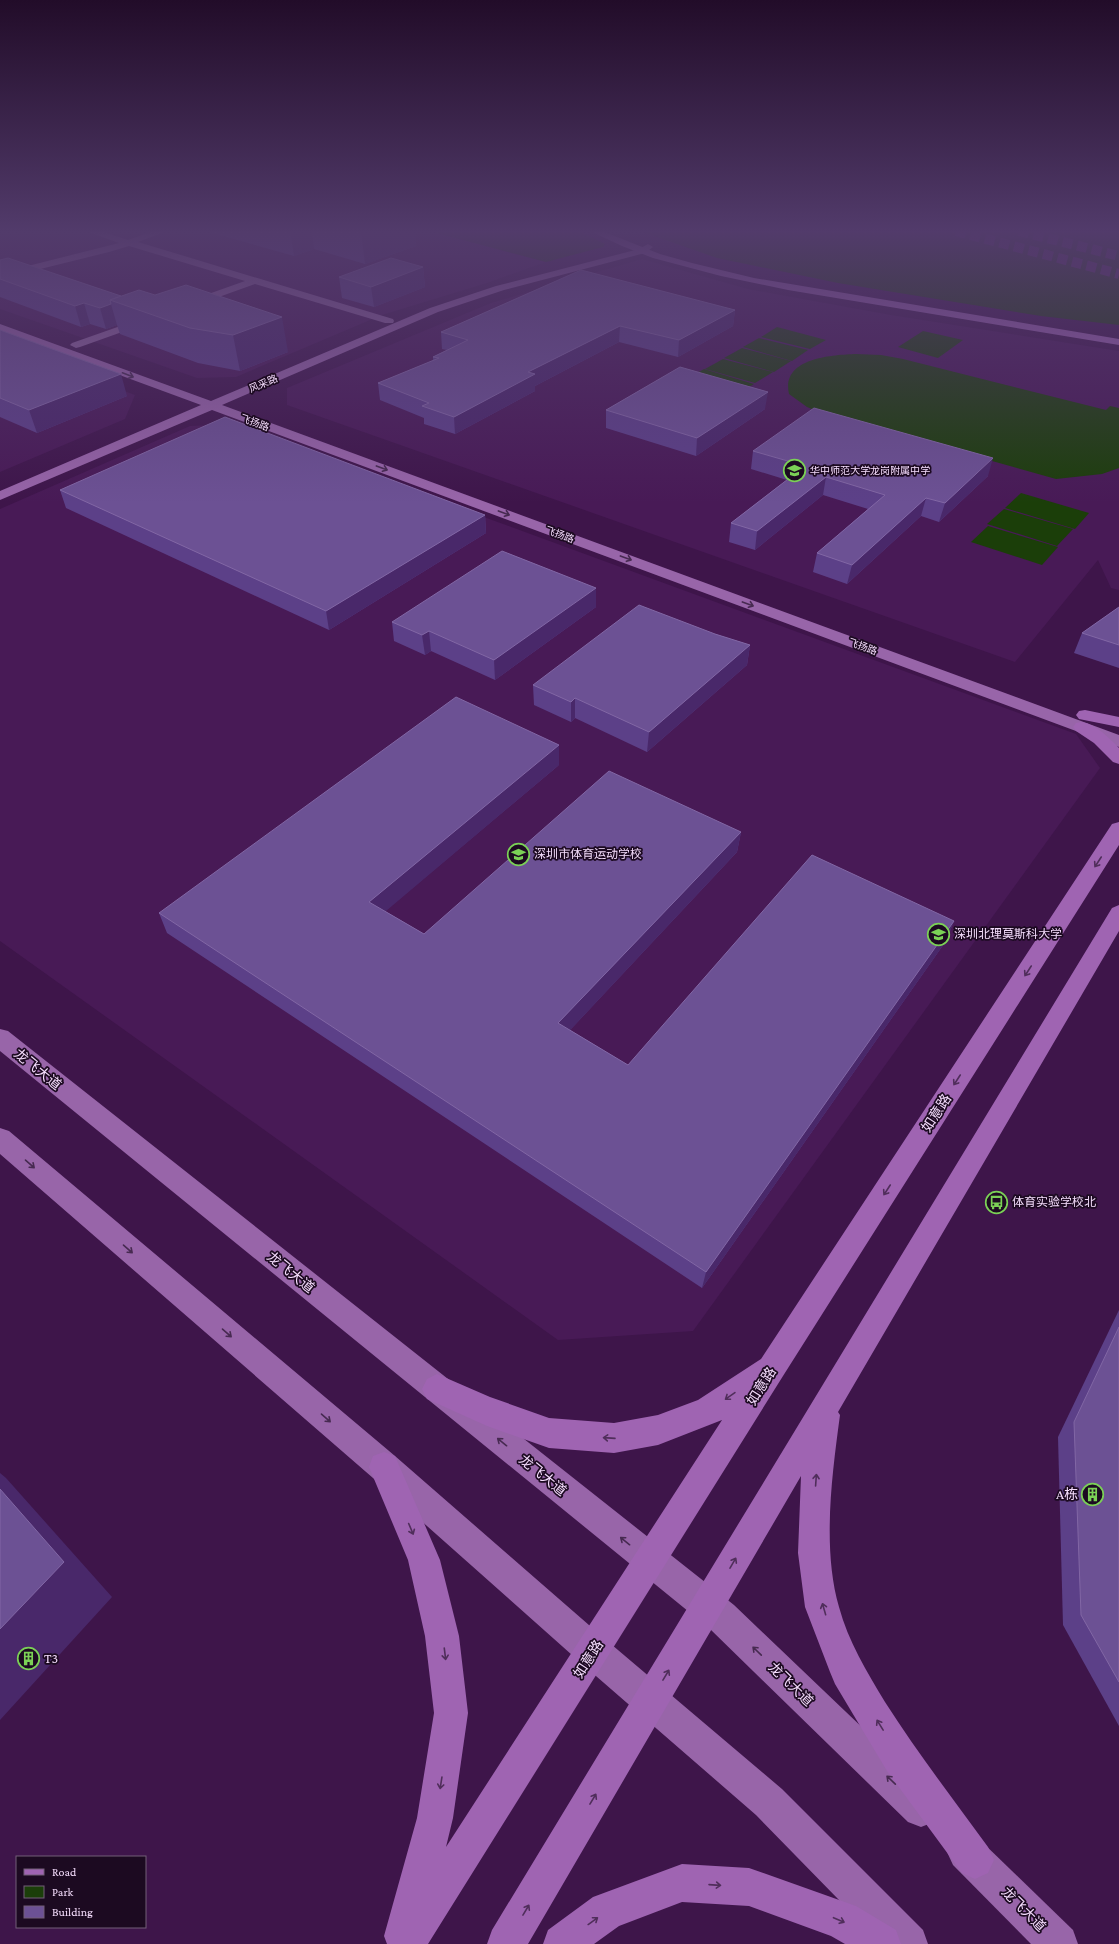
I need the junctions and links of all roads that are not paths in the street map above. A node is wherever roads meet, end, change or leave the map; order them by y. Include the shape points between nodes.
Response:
1 (12, 322) edge
2 (142, 322) edge
3 (387, 322) edge
4 (404, 322) edge
5 (996, 322) edge
6 (1033, 322) edge
7 (0, 327) edge
8 (1119, 336) edge
9 (1119, 342) edge
10 (76, 346) junction
11 (212, 401) junction
12 (0, 487) edge
13 (0, 496) edge
14 (1083, 721) junction
15 (1119, 722) edge
16 (1119, 727) edge
17 (1119, 741) edge
18 (1119, 758) edge
19 (1119, 829) edge
20 (1119, 913) edge
21 (0, 1038) edge
22 (0, 1139) edge
23 (773, 1366) junction
24 (437, 1390) junction
25 (826, 1406) junction
26 (384, 1467) junction
27 (650, 1561) junction
28 (707, 1606) junction
29 (593, 1651) junction
30 (650, 1701) junction
31 (975, 1860) junction
32 (401, 1944) edge
33 (406, 1944) edge
34 (506, 1944) edge
35 (562, 1944) edge
36 (882, 1944) edge
37 (909, 1944) edge
38 (1059, 1944) edge

1 - 10 street, 飞扬路
2 - 10 street
3 - 11 street, 风采路
4 - 11 street, 风采路
5 - 9 main road
6 - 8 main road
7 -> 11 street, 飞扬路
10 - 11 street, 飞扬路
11 - 12 street, 风采路
11 - 13 street, 风采路
11 - 14 street, 飞扬路
14 - 15 main road
14 - 16 street, 飞扬路
14 - 17 street, 飞扬路
14 - 18 main road
19 -> 23 main road, 如意路
20 - 25 main road
21 - 24 street, 龙飞大道
22 -> 26 street
23 -> 24 main road via 707,1412 658,1430 614,1438 549,1433
23 - 27 main road, 如意路
27 -> 24 street, 龙飞大道
28 -> 25 main road
31 -> 25 main road via 900,1758 847,1672 822,1608 814,1553 816,1479
26 - 29 street
26 -> 32 main road via 424,1560 442,1636 451,1713 435,1818
27 - 28 street, 龙飞大道
27 - 29 main road, 如意路
30 -> 28 main road
31 -> 28 street, 龙飞大道 via 722,1617
29 - 30 street
29 - 33 main road, 如意路
34 -> 30 main road
30 - 37 street via 769,1802
31 - 38 street, 龙飞大道
35 -> 36 main road via 607,1911 682,1883 749,1887 842,1920

